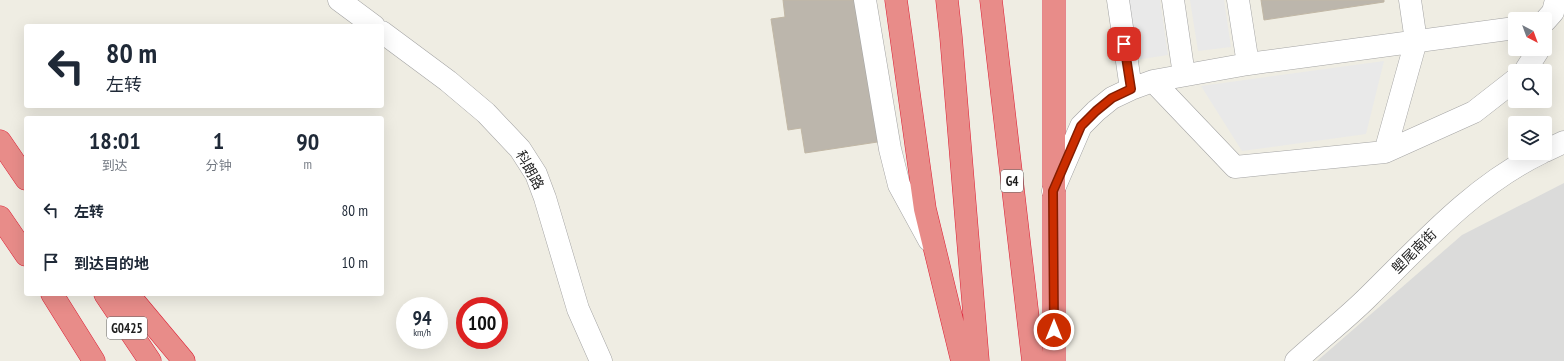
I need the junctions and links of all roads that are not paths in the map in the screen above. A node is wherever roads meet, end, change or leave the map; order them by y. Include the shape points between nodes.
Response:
1 (338, 0) edge
2 (865, 0) edge
3 (896, 0) edge
4 (947, 0) edge
5 (991, 0) edge
6 (1054, 0) edge
7 (1118, 0) edge
8 (1173, 0) edge
9 (1238, 0) edge
10 (1410, 0) edge
11 (1556, 0) edge
12 (1552, 13) edge
13 (371, 24) edge
14 (1508, 29) edge
15 (384, 33) edge
16 (1416, 41) junction
17 (1248, 64) junction
18 (1184, 75) junction
19 (1153, 81) junction
20 (1508, 85) edge
21 (1131, 89) junction
22 (0, 141) edge
23 (1564, 142) edge
24 (1552, 148) edge
25 (1385, 152) junction
26 (1527, 160) edge
27 (24, 170) edge
28 (24, 176) edge
29 (1053, 191) junction
30 (0, 217) edge
31 (24, 252) edge
32 (936, 254) junction
33 (53, 296) edge
34 (105, 296) edge
35 (130, 296) edge
36 (94, 361) edge
37 (150, 361) edge
38 (184, 361) edge
39 (601, 361) edge
40 (962, 361) edge
41 (978, 361) edge
42 (1033, 361) edge
43 (1054, 361) edge
44 (1296, 361) edge

1 - 13 street
2 - 32 street via 890,149 899,185
3 - 32 highway via 925,209
4 - 41 highway
5 - 42 highway, G4
6 - 29 highway
7 - 21 street
8 - 18 street
9 - 17 street
10 - 16 street
11 - 12 street
14 - 16 street
15 - 39 street, 科朗路 via 486,113 520,149 536,174 578,309
16 - 17 street
16 - 25 street
17 - 18 street
18 - 19 street
19 - 21 street
19 - 25 street via 1235,167
20 - 25 street via 1474,112
21 - 29 street via 1112,98 1081,126
22 - 27 highway
22 - 28 highway
23 - 24 street
26 - 44 street, 塱尾南街 via 1488,186 1442,224 1368,297
29 - 43 highway
30 - 31 highway
32 - 40 highway
33 - 36 highway
34 - 37 highway, G0425
35 - 38 highway

